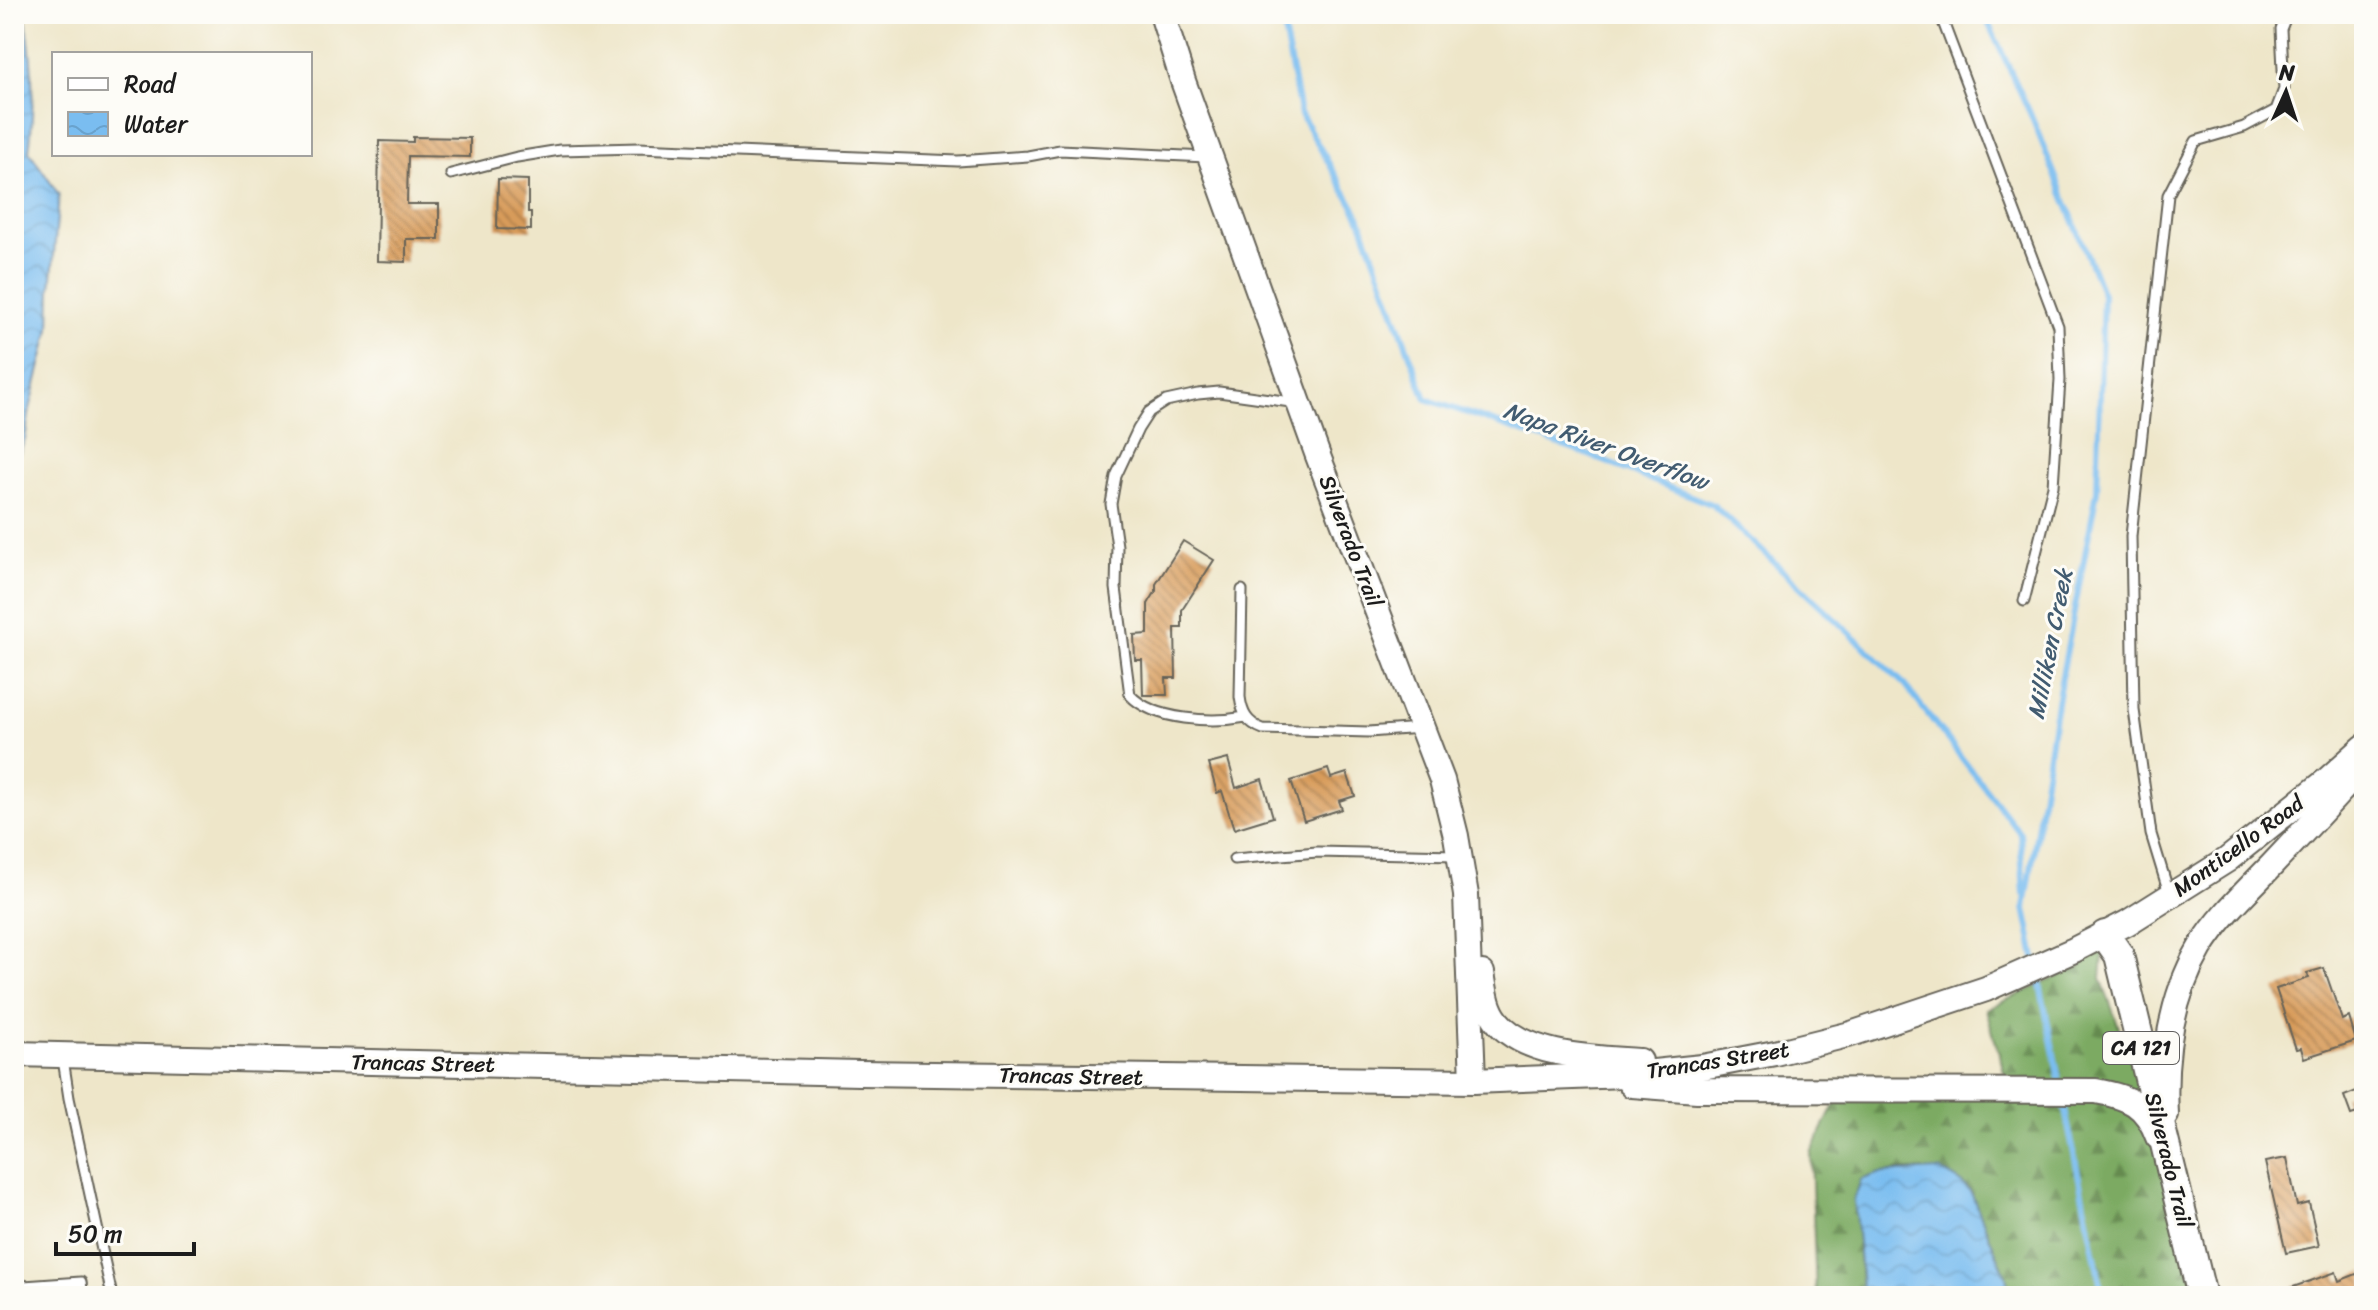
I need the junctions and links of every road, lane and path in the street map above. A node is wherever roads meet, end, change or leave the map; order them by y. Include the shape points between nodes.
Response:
1 (1162, 14) edge
2 (1940, 14) edge
3 (2287, 14) edge
4 (1210, 157) junction
5 (451, 174) dead end
6 (1298, 403) junction
7 (1242, 590) dead end
8 (2024, 601) dead end
9 (1246, 717) junction
10 (1424, 728) junction
11 (2364, 747) edge
12 (2364, 765) edge
13 (1459, 855) junction
14 (1234, 859) dead end
15 (1466, 895) junction
16 (2170, 896) junction
17 (2105, 935) junction
18 (14, 1054) edge
19 (63, 1055) junction
20 (1702, 1067) junction
21 (1555, 1079) junction
22 (1473, 1081) junction
23 (2169, 1165) junction
24 (14, 1277) edge
25 (83, 1296) edge
26 (112, 1296) edge
27 (2202, 1296) edge

1 - 4 main road, Silverado Trail
2 - 8 lane via 2058,326 2053,486
3 - 16 lane via 2281,29 2284,89 2276,110 2244,127 2196,141 2168,195 2131,536 2134,710 2151,834
4 - 5 lane via 1060,150 958,161 572,149
4 - 6 main road, Silverado Trail
6 - 9 lane via 1219,392 1166,401 1149,412 1138,429 1113,490 1116,588 1130,695 1139,704 1173,715 1205,721
6 - 10 main road, Silverado Trail
7 - 9 lane via 1240,697
9 - 10 lane via 1263,729
10 - 13 main road, Silverado Trail
11 - 16 main road, Monticello Road via 2227,860
12 - 23 main road via 2198,951 2169,1033 2164,1077
13 - 14 lane via 1317,852
13 - 15 main road, Silverado Trail
15 - 20 main road via 1488,1005 1507,1031 1548,1050
15 - 22 main road, Silverado Trail
16 - 17 main road, Monticello Road
17 - 20 main road, Trancas Street via 1986,989 1851,1034
17 - 23 main road, Silverado Trail / CA 121 via 2119,955
18 - 19 main road, Trancas Street
19 - 22 main road, Trancas Street
19 - 26 lane
20 - 21 main road, Trancas Street
21 - 22 main road, Trancas Street
21 - 23 main road via 1697,1090 2096,1091 2121,1095 2138,1105 2152,1120
23 - 27 main road, Silverado Trail / CA 121
24 - 25 lane via 24,1286 81,1282

